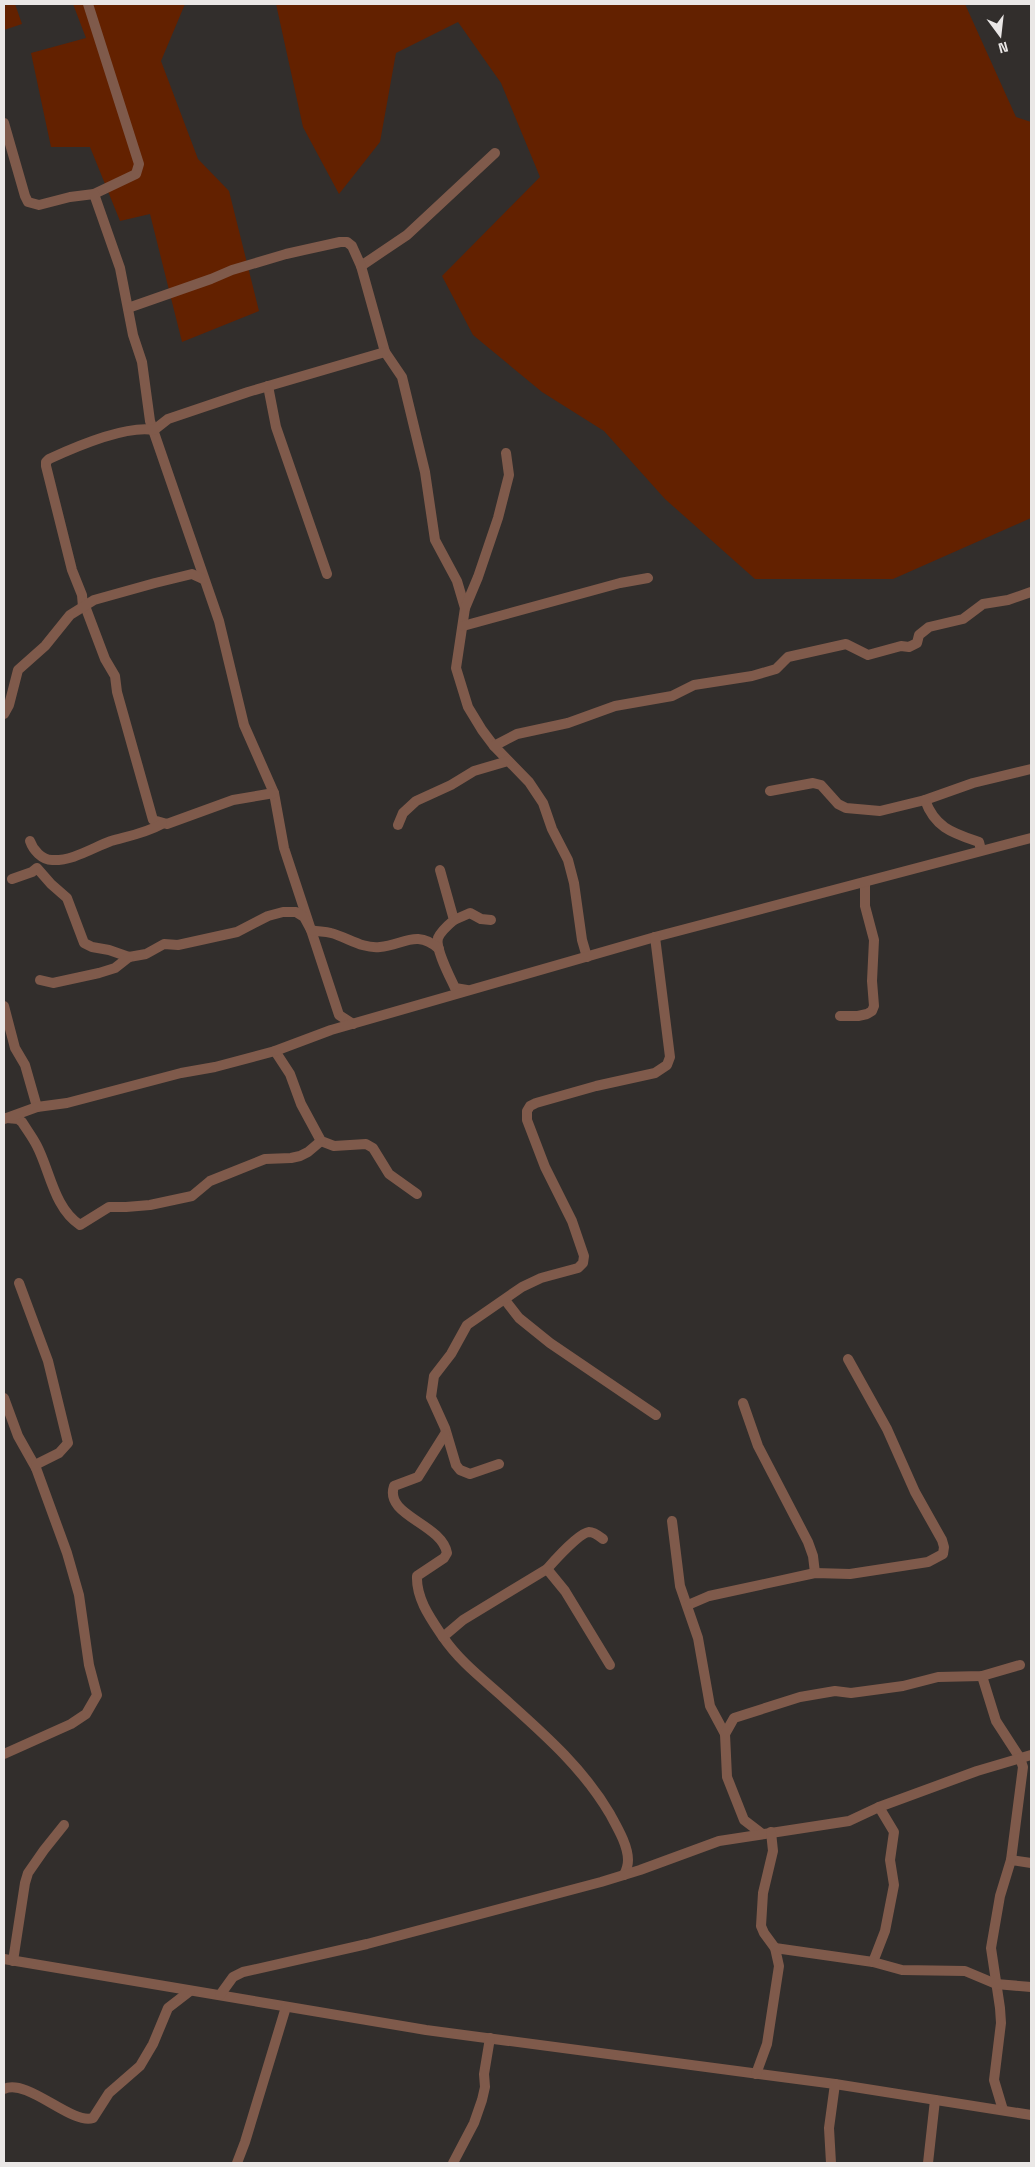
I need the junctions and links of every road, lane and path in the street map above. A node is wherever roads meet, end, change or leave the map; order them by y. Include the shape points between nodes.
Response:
1 (88, 4) edge
2 (4, 123) edge
3 (496, 153) dead end
4 (94, 194) junction
5 (361, 266) junction
6 (128, 308) junction
7 (385, 352) junction
8 (268, 386) junction
9 (149, 426) junction
10 (506, 453) dead end
11 (326, 574) dead end
12 (648, 578) dead end
13 (203, 579) junction
14 (1031, 592) edge
15 (86, 602) junction
16 (465, 608) junction
17 (463, 626) junction
18 (4, 714) edge
19 (494, 746) junction
20 (508, 761) junction
21 (1031, 769) edge
22 (770, 791) dead end
23 (274, 793) junction
24 (924, 800) junction
25 (162, 824) junction
26 (398, 825) dead end
27 (1031, 838) edge
28 (30, 841) dead end
29 (981, 850) junction
30 (52, 860) junction
31 (37, 868) junction
32 (440, 870) dead end
33 (12, 879) dead end
34 (865, 882) junction
35 (454, 920) junction
36 (490, 920) dead end
37 (311, 930) junction
38 (655, 937) junction
39 (439, 949) junction
40 (129, 957) junction
41 (587, 957) junction
42 (40, 980) dead end
43 (480, 988) junction
44 (4, 1006) edge
45 (339, 1015) junction
46 (840, 1016) dead end
47 (353, 1024) junction
48 (331, 1030) junction
49 (274, 1051) junction
50 (37, 1107) junction
51 (5, 1118) edge
52 (320, 1141) junction
53 (417, 1194) dead end
54 (19, 1283) dead end
55 (505, 1300) junction
56 (848, 1358) dead end
57 (4, 1398) edge
58 (743, 1403) dead end
59 (656, 1415) dead end
60 (445, 1434) junction
61 (499, 1464) dead end
62 (36, 1468) junction
63 (672, 1521) dead end
64 (603, 1539) dead end
65 (547, 1569) junction
66 (815, 1573) junction
67 (688, 1605) junction
68 (443, 1637) junction
69 (610, 1665) dead end
70 (1020, 1665) dead end
71 (982, 1676) junction
72 (734, 1718) junction
73 (716, 1719) junction
74 (725, 1734) junction
75 (4, 1754) edge
76 (1031, 1755) edge
77 (1020, 1758) junction
78 (879, 1807) junction
79 (744, 1820) junction
80 (64, 1826) dead end
81 (766, 1833) junction
82 (737, 1837) junction
83 (1011, 1860) junction
84 (628, 1861) junction
85 (1031, 1863) edge
86 (640, 1870) junction
87 (624, 1875) junction
88 (775, 1948) junction
89 (8, 1960) edge
90 (873, 1962) junction
91 (996, 1984) junction
92 (1031, 1987) edge
93 (190, 1990) junction
94 (220, 1995) junction
95 (286, 2007) junction
96 (490, 2038) junction
97 (756, 2074) junction
98 (835, 2084) junction
99 (4, 2088) edge
100 (935, 2100) junction
101 (1003, 2110) junction
102 (1031, 2115) edge
103 (237, 2163) edge
104 (453, 2163) edge
105 (831, 2163) edge
106 (928, 2163) edge

1 - 4 street via 139,169 130,178
2 - 4 street via 28,202 39,205
3 - 5 street via 407,235
4 - 6 street via 117,255
5 - 6 street via 352,246 340,242 232,270 212,280
5 - 7 street
6 - 9 street via 142,362
7 - 8 street
7 - 16 street via 402,377 426,472 435,540 456,581
8 - 9 street
8 - 11 street via 276,427
9 - 13 street
9 - 15 street via 89,442 46,462 75,582
10 - 16 street via 510,470 502,504
12 - 17 street
13 - 15 street via 185,575
13 - 23 street via 219,621 244,725
14 - 19 street via 984,604 963,619 929,627 919,635 917,643 909,647 901,646 868,655 846,644 788,657 776,669 694,685 672,696 614,706 568,723 517,734
15 - 18 street via 18,670
15 - 25 street via 105,659 115,676 116,692 150,815
16 - 17 street
17 - 19 street via 456,668 460,684 468,707
19 - 20 street
20 - 26 street via 474,771 416,801 403,813
20 - 41 street via 543,802 568,860
21 - 24 street
22 - 24 street via 814,783 821,785 846,808 880,811
23 - 25 street via 233,800
23 - 37 street via 284,848
24 - 29 street via 929,812 947,831 979,842
25 - 30 street via 151,831 81,854
27 - 29 street
28 - 30 street via 37,853
29 - 34 street
30 - 31 street
31 - 33 street
31 - 40 street via 67,898 84,943
32 - 35 street
34 - 38 street
34 - 46 street via 865,906 874,940 874,1006 867,1014
35 - 36 street via 470,913
35 - 39 street via 441,932 437,940
37 - 39 street via 330,932 350,942 379,948 416,938 433,943
37 - 40 street via 304,917 296,912 283,912 237,932 178,945 164,944 146,954
37 - 45 street
38 - 41 street
38 - 55 street via 670,1058 667,1065 655,1073 530,1106 527,1120 584,1256 578,1268 541,1278
39 - 43 street via 455,988
40 - 42 street via 115,968 98,973 52,983
41 - 43 street
43 - 47 street
44 - 50 street via 14,1048 25,1065
45 - 47 street
45 - 48 street
47 - 48 street
48 - 49 street
49 - 50 street via 74,1101
49 - 52 street via 290,1074
50 - 51 street
51 - 52 street via 22,1122 37,1146 55,1192 80,1225 109,1207 150,1205 192,1196 210,1181 265,1159 300,1156
52 - 53 street via 334,1146 366,1144 373,1148 389,1174
54 - 62 street via 48,1361 68,1443 59,1453 37,1464
55 - 59 street via 519,1318 550,1343
55 - 60 street via 467,1325 434,1376 431,1397
56 - 66 street via 942,1540 943,1554 928,1562 850,1574
57 - 62 street via 18,1436
58 - 66 street via 758,1446 808,1542
60 - 61 street via 456,1465 465,1474
60 - 68 street via 418,1477 394,1486 392,1492 393,1499 402,1510 428,1527 446,1548 444,1558 421,1571 416,1584 426,1610
62 - 75 street via 79,1595 89,1665 97,1695 86,1714 71,1724
63 - 67 street via 678,1574
64 - 65 street via 595,1533 584,1534
65 - 68 street via 463,1620
65 - 69 street via 570,1598
66 - 67 street via 709,1596
67 - 73 street via 698,1638 710,1706
68 - 84 street via 473,1672 550,1739 578,1768 618,1828
70 - 71 street
71 - 72 street via 938,1677 851,1693 834,1691 800,1697
71 - 77 street via 996,1721
72 - 73 street
72 - 74 street
73 - 74 street
74 - 79 street via 728,1777
76 - 77 street
77 - 78 street
77 - 83 street via 1023,1775
78 - 81 street via 849,1821
78 - 90 street via 894,1832 890,1860 894,1885 887,1921
79 - 81 street
79 - 82 street
80 - 89 street via 28,1873
81 - 82 street
81 - 88 street via 773,1850 763,1893 761,1926
82 - 86 street
83 - 85 street
83 - 91 street via 1000,1896 991,1948
84 - 86 street
84 - 87 street
86 - 87 street
87 - 94 street via 367,1944 243,1972 233,1977
88 - 90 street
88 - 97 street via 779,1966 767,2044
89 - 93 street
90 - 91 street via 902,1970 965,1972
91 - 92 street
91 - 101 street via 1001,2023 994,2080
93 - 94 street
93 - 99 street via 168,2008 140,2066 104,2098 93,2118 78,2117 15,2086
94 - 95 street
95 - 96 street
95 - 103 street
96 - 97 street
96 - 104 street via 482,2100
97 - 98 street
98 - 100 street
98 - 105 street via 829,2128
100 - 101 street
100 - 106 street
101 - 102 street

